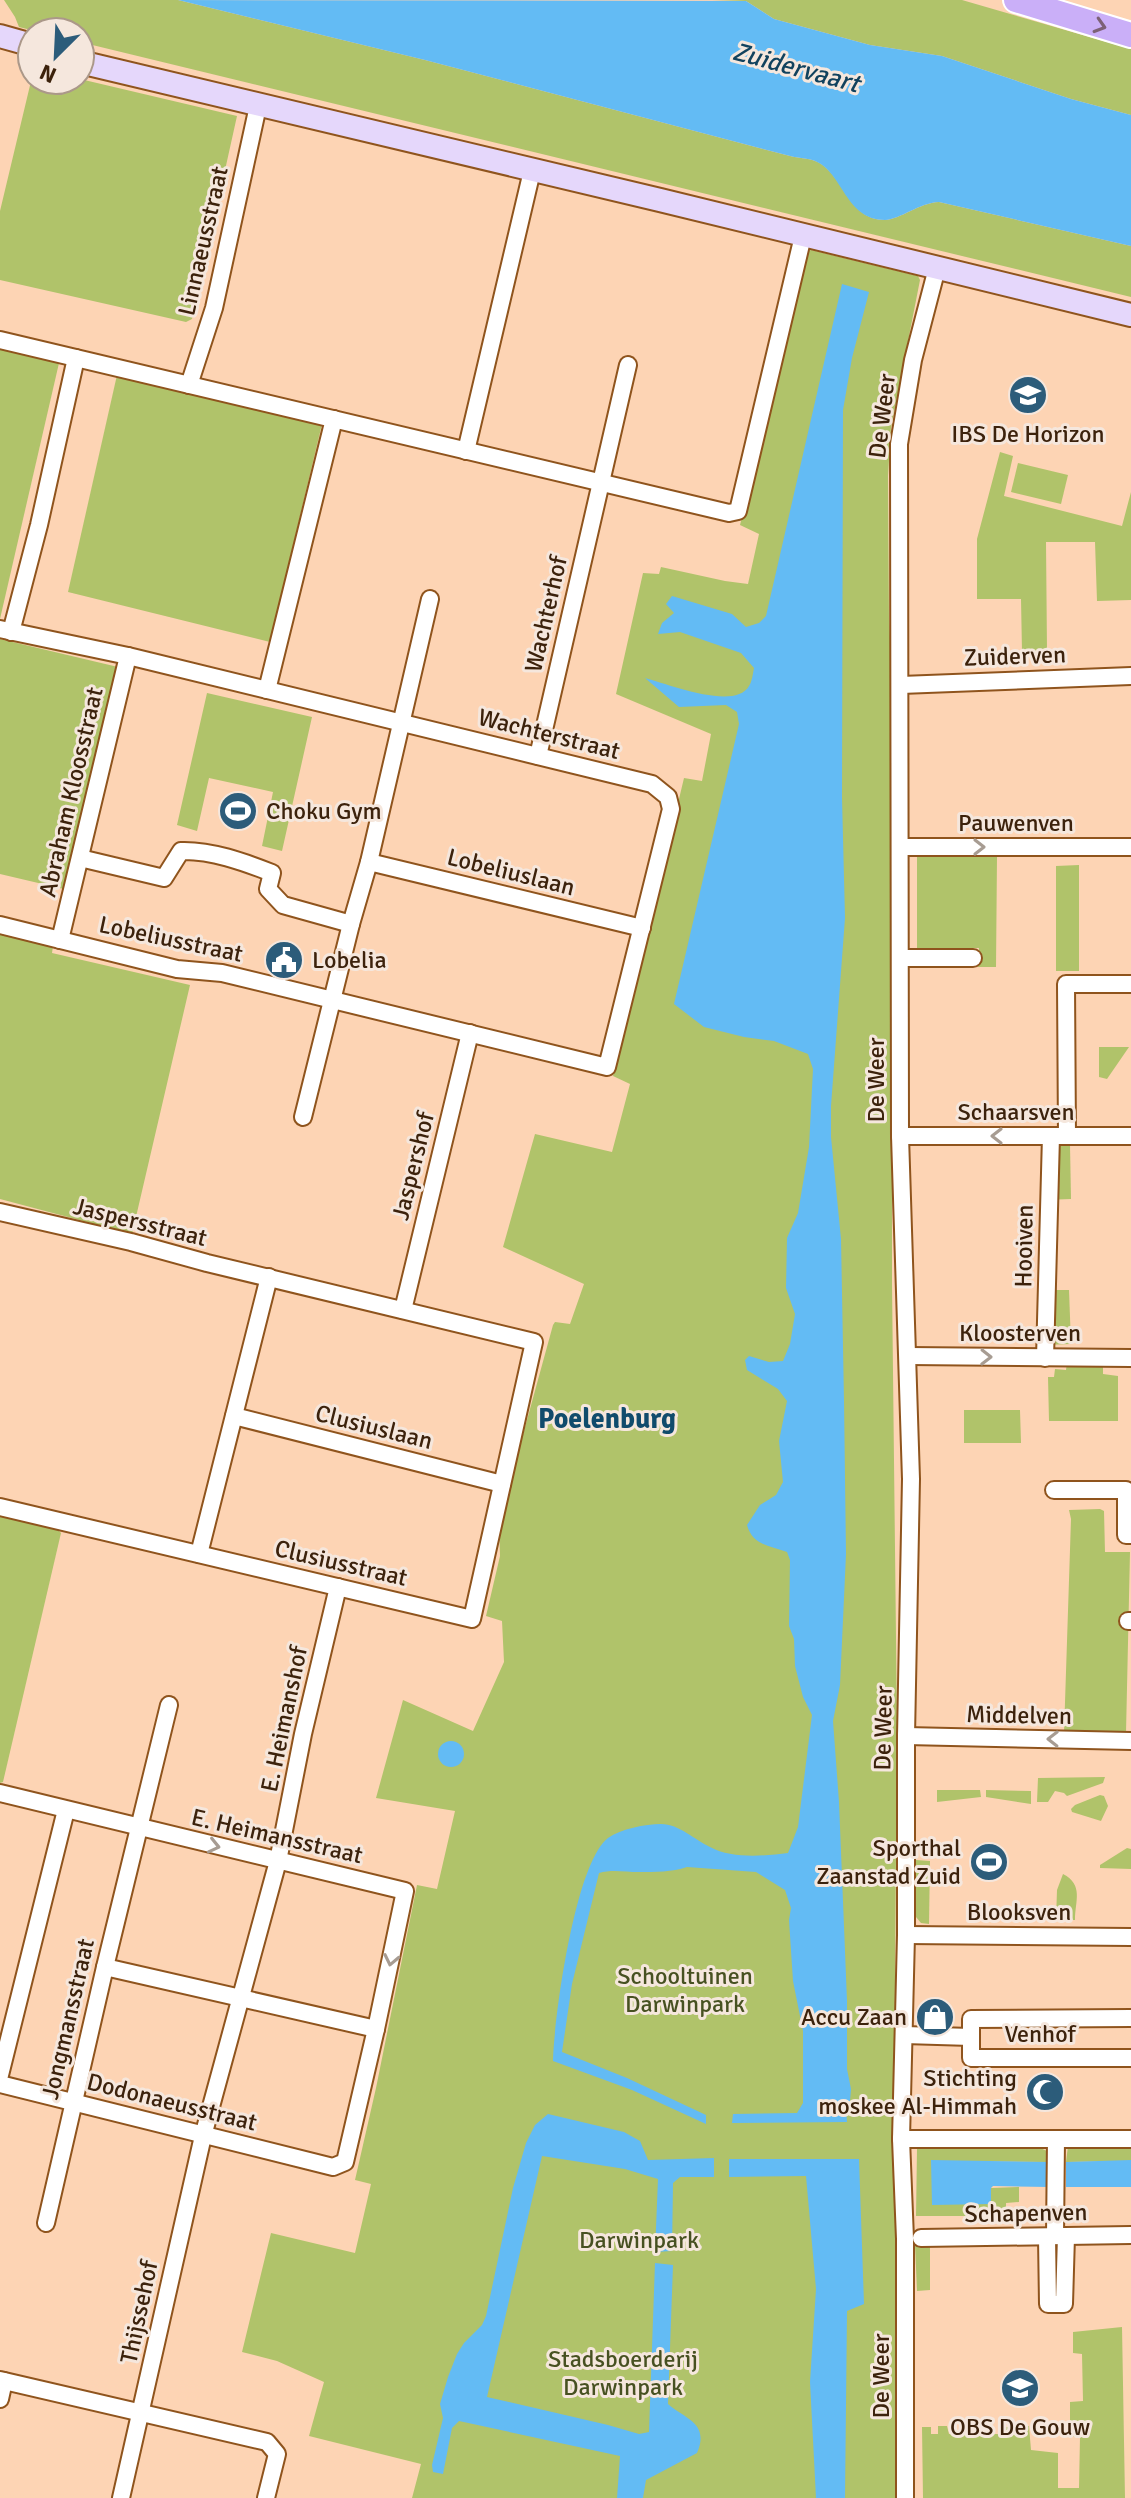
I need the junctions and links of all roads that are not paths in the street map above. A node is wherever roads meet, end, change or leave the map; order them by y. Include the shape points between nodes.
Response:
1 (1016, 0) edge
2 (1131, 35) edge
3 (96, 66) edge
4 (258, 106) junction
5 (532, 171) junction
6 (803, 236) junction
7 (937, 268) junction
8 (1131, 315) edge
9 (0, 340) edge
10 (76, 358) junction
11 (628, 365) dead end
12 (189, 385) junction
13 (334, 419) junction
14 (466, 451) junction
15 (603, 483) junction
16 (430, 599) dead end
17 (6, 631) edge
18 (128, 656) junction
19 (1131, 676) edge
20 (901, 685) junction
21 (267, 690) junction
22 (402, 723) junction
23 (538, 756) junction
24 (901, 847) junction
25 (1131, 847) edge
26 (80, 858) junction
27 (369, 862) junction
28 (351, 924) junction
29 (0, 925) edge
30 (642, 928) junction
31 (60, 940) junction
32 (900, 958) junction
33 (973, 958) dead end
34 (1131, 984) edge
35 (332, 1000) junction
36 (470, 1033) junction
37 (303, 1117) dead end
38 (900, 1136) junction
39 (1059, 1136) junction
40 (1131, 1136) edge
41 (0, 1212) edge
42 (269, 1277) junction
43 (403, 1310) junction
44 (908, 1356) junction
45 (1045, 1358) junction
46 (1131, 1358) edge
47 (234, 1416) junction
48 (502, 1484) junction
49 (1054, 1490) dead end
50 (0, 1507) edge
51 (1131, 1535) edge
52 (199, 1554) junction
53 (338, 1587) junction
54 (169, 1705) dead end
55 (906, 1736) junction
56 (1131, 1741) edge
57 (0, 1793) edge
58 (66, 1810) junction
59 (138, 1826) junction
60 (278, 1861) junction
61 (906, 1935) junction
62 (1131, 1937) edge
63 (105, 1967) junction
64 (239, 1998) junction
65 (1131, 2018) edge
66 (376, 2029) junction
67 (904, 2035) junction
68 (971, 2037) junction
69 (1131, 2058) edge
70 (0, 2075) edge
71 (0, 2084) edge
72 (73, 2102) junction
73 (203, 2136) junction
74 (901, 2139) junction
75 (1056, 2139) junction
76 (1131, 2139) edge
77 (46, 2223) dead end
78 (1131, 2235) edge
79 (1056, 2236) junction
80 (921, 2238) dead end
81 (2, 2380) edge
82 (0, 2399) edge
83 (142, 2412) junction
84 (121, 2498) edge
85 (266, 2498) edge
86 (905, 2498) edge

1 -> 2 main road
3 - 4 street
4 - 5 street
4 - 12 street, Linnaeusstraat via 214,308
5 - 6 street
5 - 14 street
6 - 7 street
6 - 15 street via 738,511
7 - 8 street
7 - 20 street, De Weer via 913,360 899,444
9 - 10 street
10 - 12 street
10 - 17 street via 39,525
11 - 15 street
12 - 13 street
13 - 14 street
13 - 21 street
14 - 15 street
15 - 23 street, Wachterhof
16 - 22 street
17 - 18 street, Wachterstraat
18 - 21 street, Wachterstraat
18 - 26 street, Abraham Kloosstraat
19 - 20 street, Zuiderven
20 - 24 street, De Weer
21 - 22 street, Wachterstraat
22 - 23 street, Wachterstraat
22 - 27 street
23 - 30 street, Wachterstraat via 652,784 668,797 671,809
24 -> 25 street, Pauwenven
24 - 32 street, De Weer
26 - 28 street via 164,878 181,851 192,850 272,873 268,889 283,905
26 - 31 street, Abraham Kloosstraat
27 - 28 street
27 - 30 street, Lobeliuslaan
28 - 35 street
29 - 31 street, Lobeliusstraat
30 - 36 street, Lobeliusstraat via 607,1067
31 - 35 street, Lobeliusstraat
32 - 33 street
32 - 38 street, De Weer
34 - 39 street, Hooiven via 1066,984
35 - 36 street, Lobeliusstraat
35 - 37 street
36 - 43 street, Jaspershof
39 -> 38 street, Schaarsven
38 - 44 street, De Weer
39 - 40 street, Schaarsven
39 - 45 street, Hooiven
41 - 42 street, Jaspersstraat
42 - 43 street, Jaspersstraat
42 - 47 street
43 - 48 street, Jaspersstraat via 534,1342
44 -> 45 street, Kloosterven
44 - 55 street, De Weer
45 - 46 street, Kloosterven
47 - 48 street, Clusiuslaan
47 - 52 street
48 - 53 street, Clusiusstraat via 472,1619
49 - 51 street via 1126,1490 1126,1535
50 - 52 street, Clusiusstraat
52 - 53 street, Clusiusstraat
53 - 60 street, E. Heimanshof
54 - 59 street
56 -> 55 street, Middelven
55 - 61 street, De Weer
57 - 58 street, E. Heimansstraat
58 - 59 street, E. Heimansstraat
58 - 70 street
59 -> 60 street, E. Heimansstraat
59 - 63 street, Jongmansstraat
60 - 64 street, E. Heimanshof
60 -> 66 street, E. Heimansstraat via 405,1891
61 - 62 street, Blooksven
61 - 67 street, De Weer
63 - 64 street
63 - 72 street, Jongmansstraat
64 - 66 street
64 - 73 street, Thijssehof
65 - 68 street, Venhof via 971,2019
66 - 73 street, Dodonaeusstraat via 345,2162 333,2167
67 - 68 street, Venhof
67 - 74 street, De Weer
68 - 69 street, Venhof via 971,2058
71 - 72 street, Dodonaeusstraat
72 - 73 street, Dodonaeusstraat
72 - 77 street, Jongmansstraat
73 - 83 street, Thijssehof
74 - 75 street
74 - 86 street, De Weer
75 - 76 street
75 - 79 street
78 - 79 street, Schapenven
79 - 80 street, Schapenven
81 - 82 street
81 - 83 street
83 - 84 street, Thijssehof
83 - 85 street via 267,2442 277,2454

